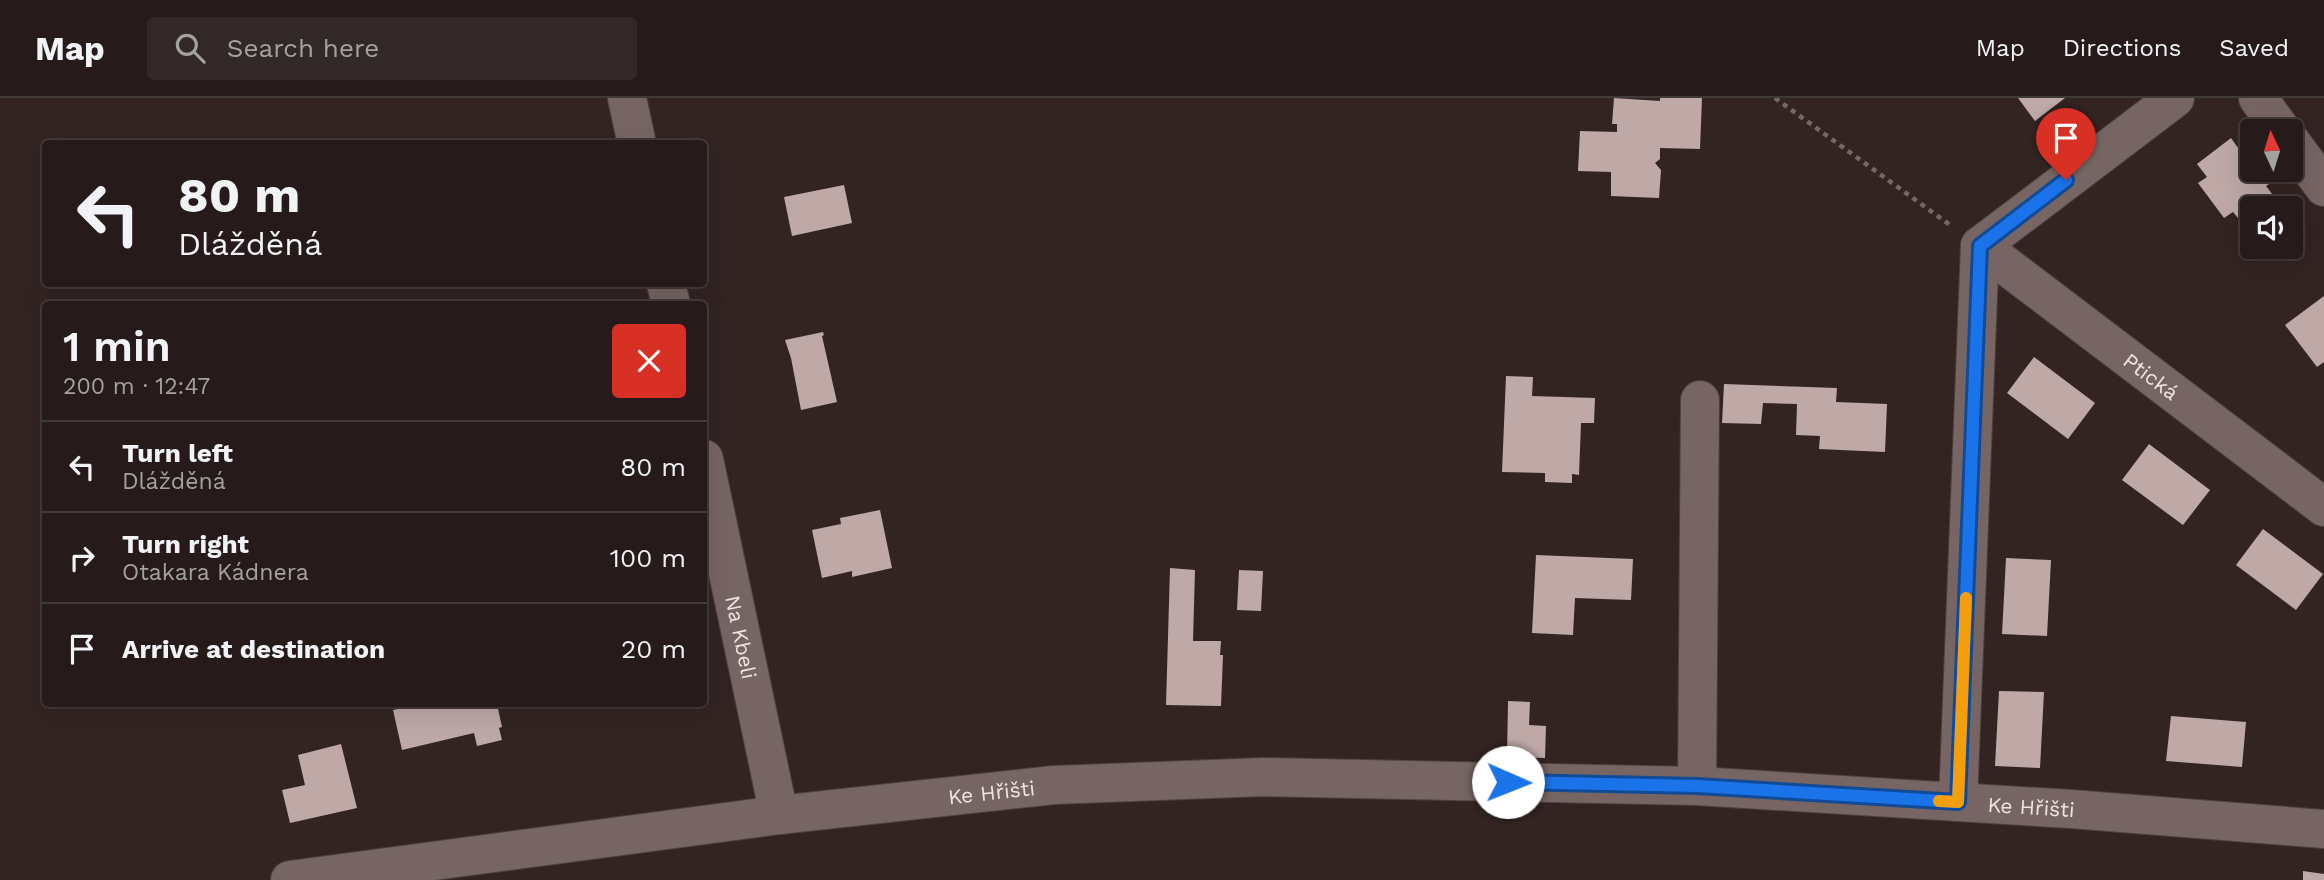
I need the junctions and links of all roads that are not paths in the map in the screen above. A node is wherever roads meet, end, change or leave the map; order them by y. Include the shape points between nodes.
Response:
1 (627, 98) edge
2 (2175, 98) edge
3 (2258, 98) edge
4 (2274, 119) edge
5 (636, 140) edge
6 (2303, 158) edge
7 (2324, 187) edge
8 (1980, 246) junction
9 (1700, 400) dead end
10 (707, 473) edge
11 (2324, 507) edge
12 (1697, 786) junction
13 (1958, 802) junction
14 (779, 815) junction
15 (2324, 829) edge
16 (290, 880) edge

1 - 5 street
2 - 8 street
3 - 4 street
6 - 7 street
8 - 11 street, Ptická
8 - 13 street
9 - 12 street
10 - 14 street, Na Kbeli
12 - 13 street, Ke Hřišti
12 - 14 street, Ke Hřišti via 1264,777 1054,785
13 - 15 street, Ke Hřišti
14 - 16 street, Ke Hřišti

